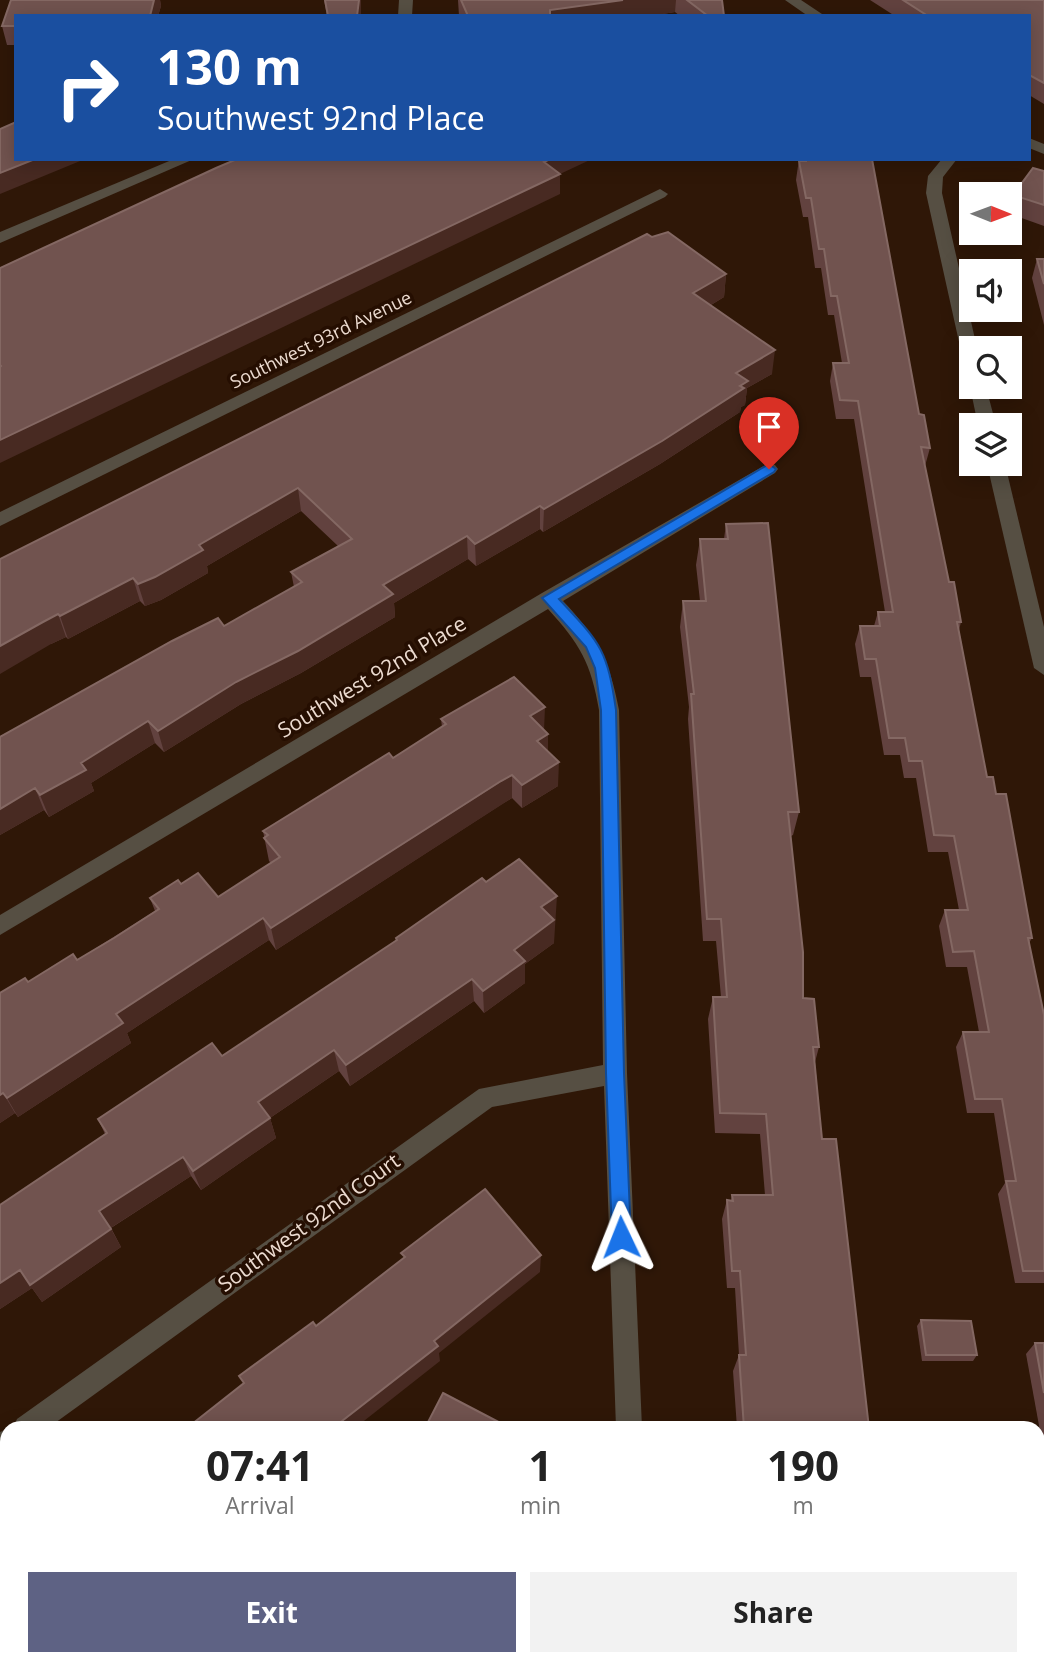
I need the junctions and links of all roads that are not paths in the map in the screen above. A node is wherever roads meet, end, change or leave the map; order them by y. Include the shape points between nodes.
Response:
1 (792, 0) edge
2 (815, 14) edge
3 (182, 161) edge
4 (948, 161) edge
5 (660, 194) dead end
6 (0, 238) edge
7 (966, 336) edge
8 (769, 469) dead end
9 (999, 476) edge
10 (0, 520) edge
11 (549, 598) junction
12 (1044, 668) edge
13 (0, 926) edge
14 (615, 1073) junction
15 (36, 1421) edge
16 (629, 1421) edge

1 - 2 street
3 - 6 street
4 - 7 street via 936,176 934,193
5 - 10 street, Southwest 93rd Avenue
8 - 11 street, Southwest 92nd Place
9 - 12 street
11 - 13 street, Southwest 92nd Place
11 - 14 street via 592,644 602,668 609,710
14 - 15 street, Southwest 92nd Court via 488,1097
14 - 16 street

